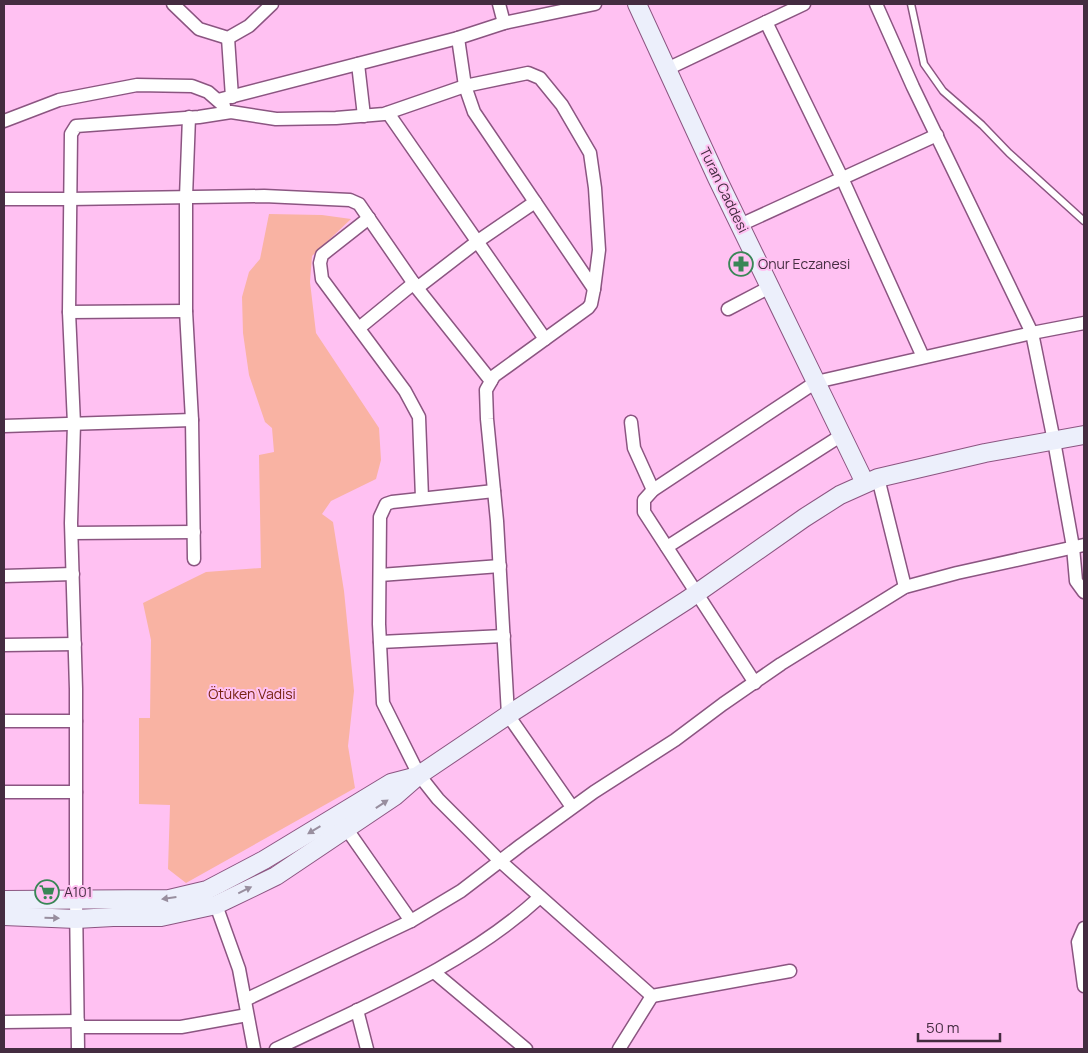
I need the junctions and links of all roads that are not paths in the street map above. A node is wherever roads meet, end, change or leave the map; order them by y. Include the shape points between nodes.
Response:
1 (173, 4) edge
2 (272, 4) edge
3 (499, 4) edge
4 (595, 4) edge
5 (637, 4) edge
6 (804, 4) edge
7 (876, 4) edge
8 (912, 4) edge
9 (563, 7) edge
10 (766, 22) junction
11 (504, 23) junction
12 (228, 38) junction
13 (458, 38) junction
14 (358, 64) junction
15 (667, 69) junction
16 (465, 86) junction
17 (232, 97) junction
18 (218, 100) junction
19 (231, 112) junction
20 (388, 113) junction
21 (364, 116) junction
22 (189, 117) junction
23 (4, 121) edge
24 (937, 135) junction
25 (842, 178) junction
26 (186, 197) junction
27 (4, 199) edge
28 (69, 200) junction
29 (535, 202) junction
30 (369, 218) junction
31 (1084, 221) edge
32 (740, 225) junction
33 (478, 241) junction
34 (416, 286) junction
35 (770, 287) junction
36 (594, 290) junction
37 (728, 309) dead end
38 (186, 311) junction
39 (69, 312) junction
40 (1084, 323) edge
41 (359, 328) junction
42 (1032, 333) junction
43 (545, 339) junction
44 (923, 357) junction
45 (491, 381) junction
46 (816, 382) junction
47 (192, 420) junction
48 (631, 422) dead end
49 (74, 424) junction
50 (4, 426) edge
51 (842, 435) junction
52 (1084, 435) edge
53 (1054, 440) junction
54 (872, 481) junction
55 (653, 490) junction
56 (494, 491) junction
57 (422, 498) junction
58 (194, 532) junction
59 (72, 533) junction
60 (1079, 546) edge
61 (667, 547) junction
62 (194, 559) dead end
63 (500, 566) junction
64 (73, 574) junction
65 (380, 575) junction
66 (4, 576) edge
67 (905, 587) junction
68 (1084, 592) edge
69 (696, 593) junction
70 (504, 636) junction
71 (380, 642) junction
72 (75, 644) junction
73 (4, 645) edge
74 (754, 683) junction
75 (508, 715) junction
76 (4, 721) edge
77 (76, 721) junction
78 (419, 775) junction
79 (4, 792) edge
80 (76, 792) junction
81 (572, 807) junction
82 (346, 828) junction
83 (500, 861) junction
84 (540, 897) junction
85 (4, 900) edge
86 (76, 900) junction
87 (216, 904) junction
88 (4, 916) edge
89 (76, 919) junction
90 (411, 921) junction
91 (1084, 928) edge
92 (790, 971) dead end
93 (434, 972) junction
94 (1084, 986) edge
95 (652, 996) junction
96 (244, 1000) junction
97 (357, 1010) junction
98 (247, 1015) junction
99 (4, 1022) edge
100 (78, 1024) junction
101 (78, 1049) edge
102 (254, 1049) edge
103 (276, 1049) edge
104 (367, 1049) edge
105 (526, 1049) edge
106 (619, 1049) edge

1 - 12 street via 199,29
2 - 12 street via 249,26
3 - 11 street
4 - 9 street
5 - 15 street, Turan Caddesi
6 - 10 street
7 - 24 street
8 - 31 lane via 924,64 943,91
9 - 11 street
10 - 15 street
10 - 25 street
11 - 13 street
12 - 17 street
13 - 14 street
13 - 16 street
14 - 17 street
14 - 21 street
15 - 32 street, Turan Caddesi
16 - 20 street
16 - 29 street via 474,112
16 - 36 street via 528,73 540,78 562,105 590,153 599,250
17 - 18 street
18 - 19 street
18 - 23 street via 192,86 137,85 59,100
19 - 21 street via 276,118
19 - 22 street
20 - 21 street
20 - 33 street
22 - 26 street
22 - 28 street via 76,126 71,134
24 - 25 street
24 - 42 street
25 - 32 street
25 - 44 street
26 - 28 street
26 - 30 street via 350,200 359,204
26 - 38 street
27 - 28 street
28 - 39 street
29 - 33 street
29 - 36 street
30 - 34 street
30 - 41 street via 322,256 320,263 322,279
32 - 35 street, Turan Caddesi
33 - 34 street
33 - 43 street
34 - 41 street
34 - 45 street
35 - 37 street
35 - 46 street, Turan Caddesi
36 - 43 street via 588,308
38 - 39 street
38 - 47 street
39 - 49 street
40 - 42 street
41 - 57 street via 405,391 419,417
42 - 44 street
42 - 53 street
43 - 45 street
44 - 46 street
45 - 56 street via 486,390
46 - 51 street, Turan Caddesi
46 - 55 street
47 - 49 street
47 - 58 street
48 - 55 street via 634,448
49 - 50 street
49 - 59 street
51 - 54 street, Turan Caddesi
51 - 61 street
52 - 53 street
53 - 54 street
53 - 60 street
54 - 67 street
54 - 69 street via 840,495
55 - 61 street via 644,500 644,512
56 - 57 street
56 - 63 street
57 - 65 street via 386,504 380,517
58 - 59 street
58 - 62 street
59 - 64 street
60 - 67 street
60 - 68 street via 1076,581
61 - 69 street
63 - 65 street
63 - 70 street
64 - 66 street
64 - 72 street
65 - 71 street
67 - 74 street
69 - 74 street
69 - 75 street
70 - 71 street
70 - 75 street
71 - 78 street via 384,703
72 - 73 street
72 - 77 street
74 - 81 street via 675,740
75 - 78 street
75 - 81 street
76 - 77 street
77 - 80 street
82 -> 78 street via 395,796
78 - 83 street via 438,799
78 -> 86 street via 391,783 264,860 206,890 169,899
79 - 80 street
80 - 86 street
81 - 83 street
87 -> 82 street via 276,876
82 - 90 street
83 - 84 street
83 - 90 street via 461,891
84 - 93 street via 517,919
84 - 95 street
85 - 86 street
86 - 89 street
87 - 89 street via 161,918
87 - 96 street via 239,969
88 -> 89 street
89 - 100 street
90 - 96 street
91 - 94 street via 1078,942
92 - 95 street
93 - 97 street
93 - 105 street
95 - 106 street
96 - 98 street
97 - 103 street
97 - 104 street
98 - 100 street via 181,1027
98 - 102 street
99 - 100 street
100 - 101 street

